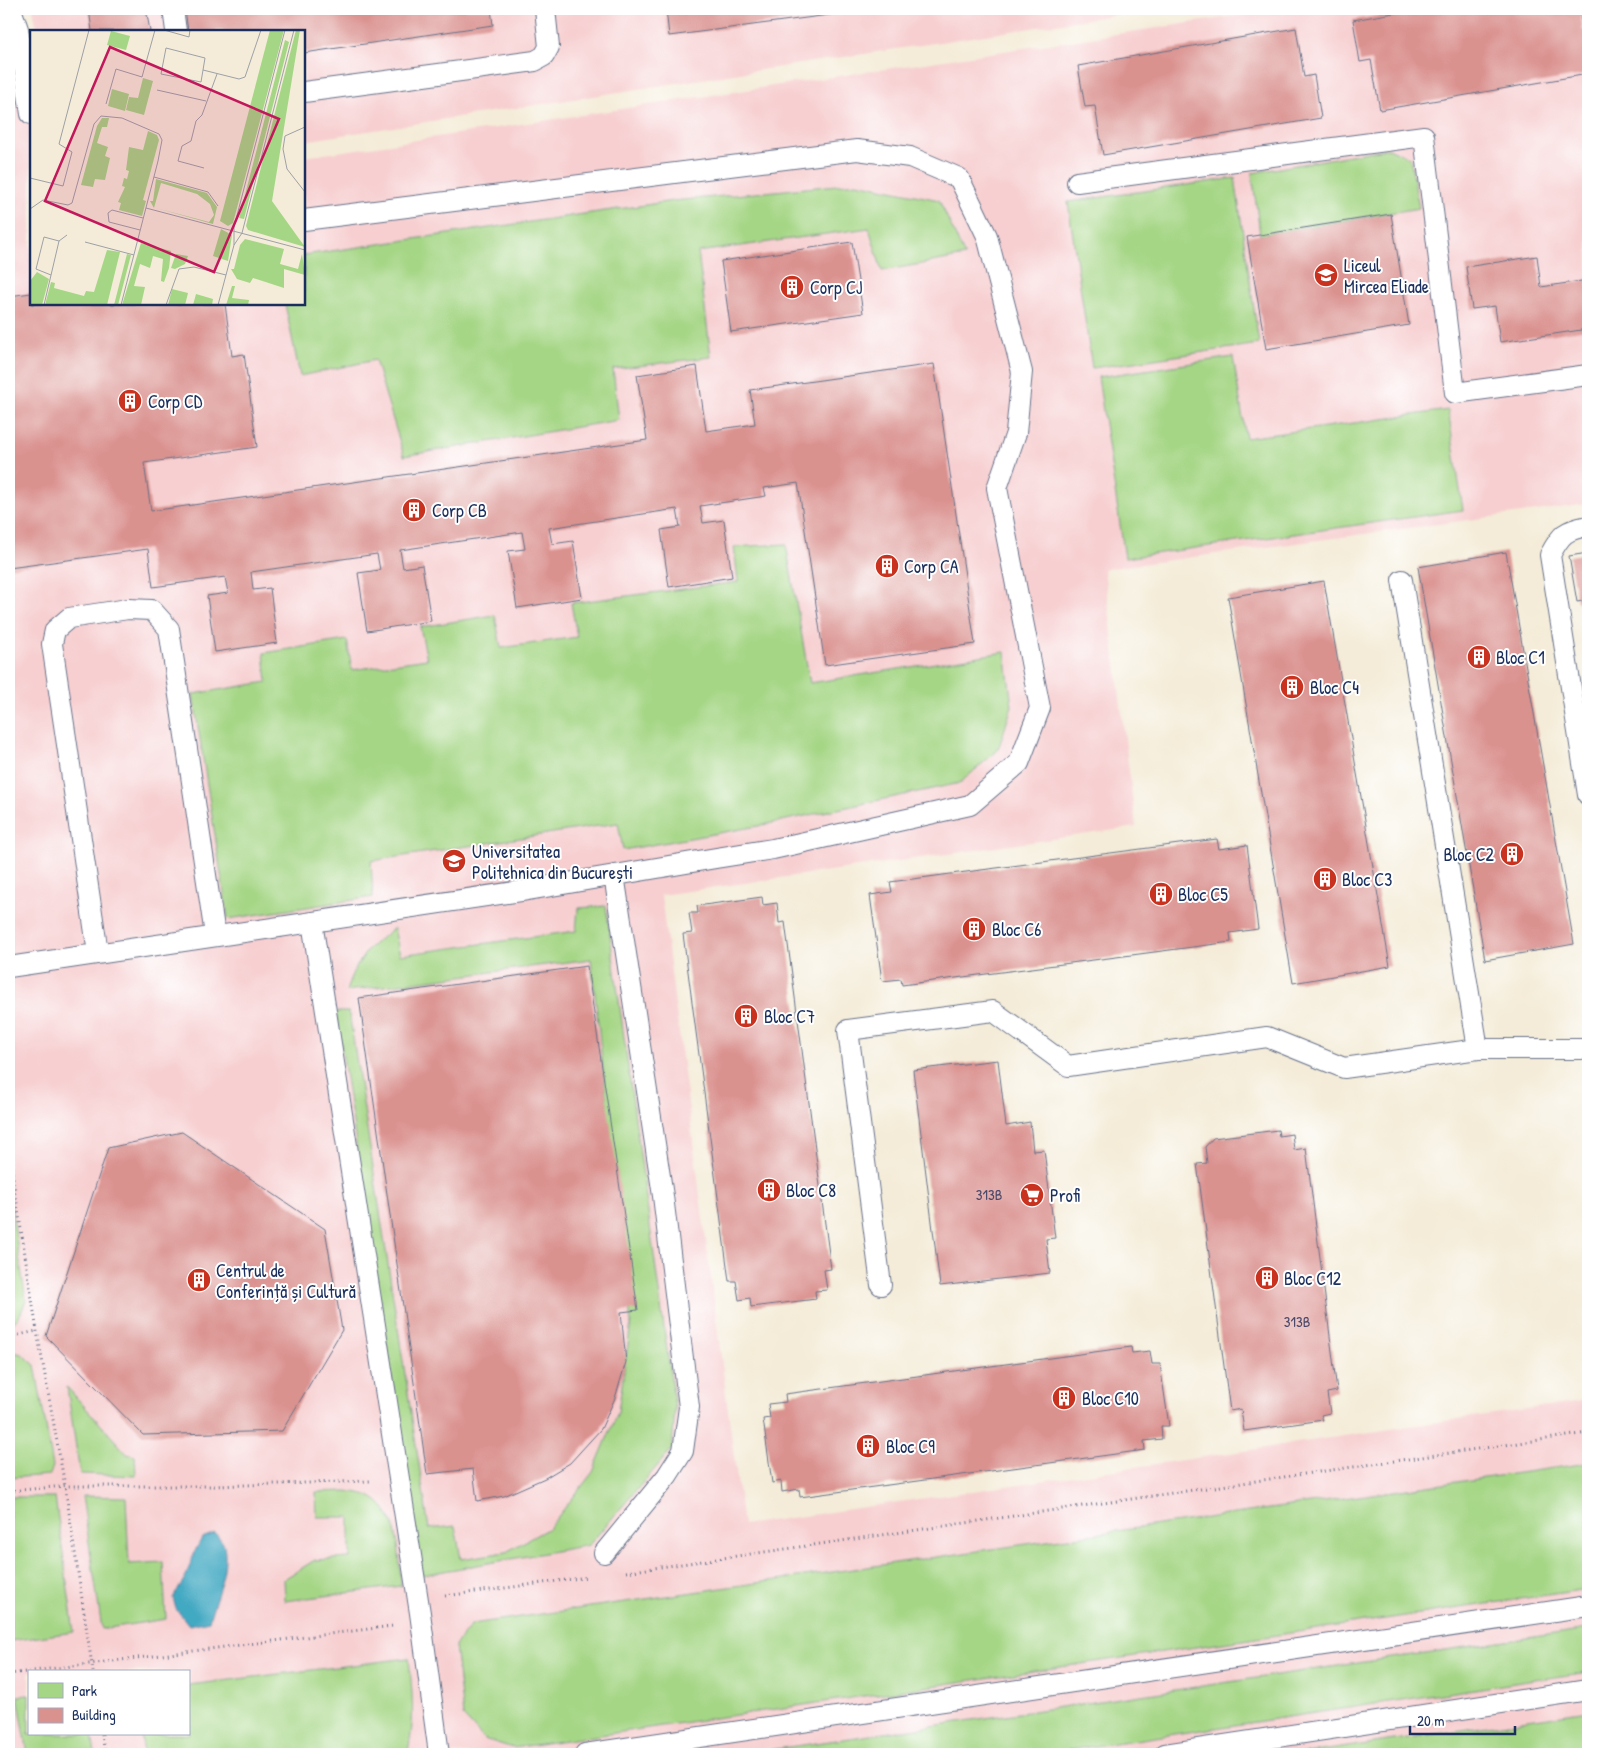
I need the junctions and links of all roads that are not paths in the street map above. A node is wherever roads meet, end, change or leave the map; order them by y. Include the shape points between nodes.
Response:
1 (11, 9) edge
2 (173, 9) edge
3 (544, 9) edge
4 (176, 30) edge
5 (305, 92) edge
6 (30, 107) edge
7 (1077, 182) dead end
8 (305, 220) edge
9 (1588, 375) edge
10 (1588, 526) edge
11 (1402, 580) dead end
12 (1588, 796) edge
13 (614, 875) junction
14 (312, 922) junction
15 (216, 935) junction
16 (98, 953) junction
17 (9, 967) edge
18 (1478, 1049) junction
19 (1588, 1050) edge
20 (881, 1285) dead end
21 (604, 1553) dead end
22 (1588, 1606) edge
23 (1588, 1690) edge
24 (439, 1754) edge
25 (585, 1754) edge
26 (1165, 1754) edge

1 - 6 lane via 18,29
2 - 4 lane
3 - 5 lane via 549,47 536,61
7 - 9 lane via 1424,136 1455,393
8 - 13 lane via 857,150 910,156 959,178 987,236 1022,372 1016,433 997,488 1040,708 1018,763 970,805 773,849
10 - 12 lane via 1569,530 1555,544 1550,555
11 - 18 lane
13 - 14 lane
13 - 21 lane via 663,1196 689,1407 683,1451 667,1476
14 - 15 lane
14 - 24 lane via 400,1480
15 - 16 lane
15 - 16 lane via 169,629 152,610 128,609 69,618 55,630 52,644
16 - 17 lane
18 - 19 lane
18 - 20 lane via 1344,1068 1267,1037 1068,1066 993,1011 848,1030
22 - 25 lane
23 - 26 lane

